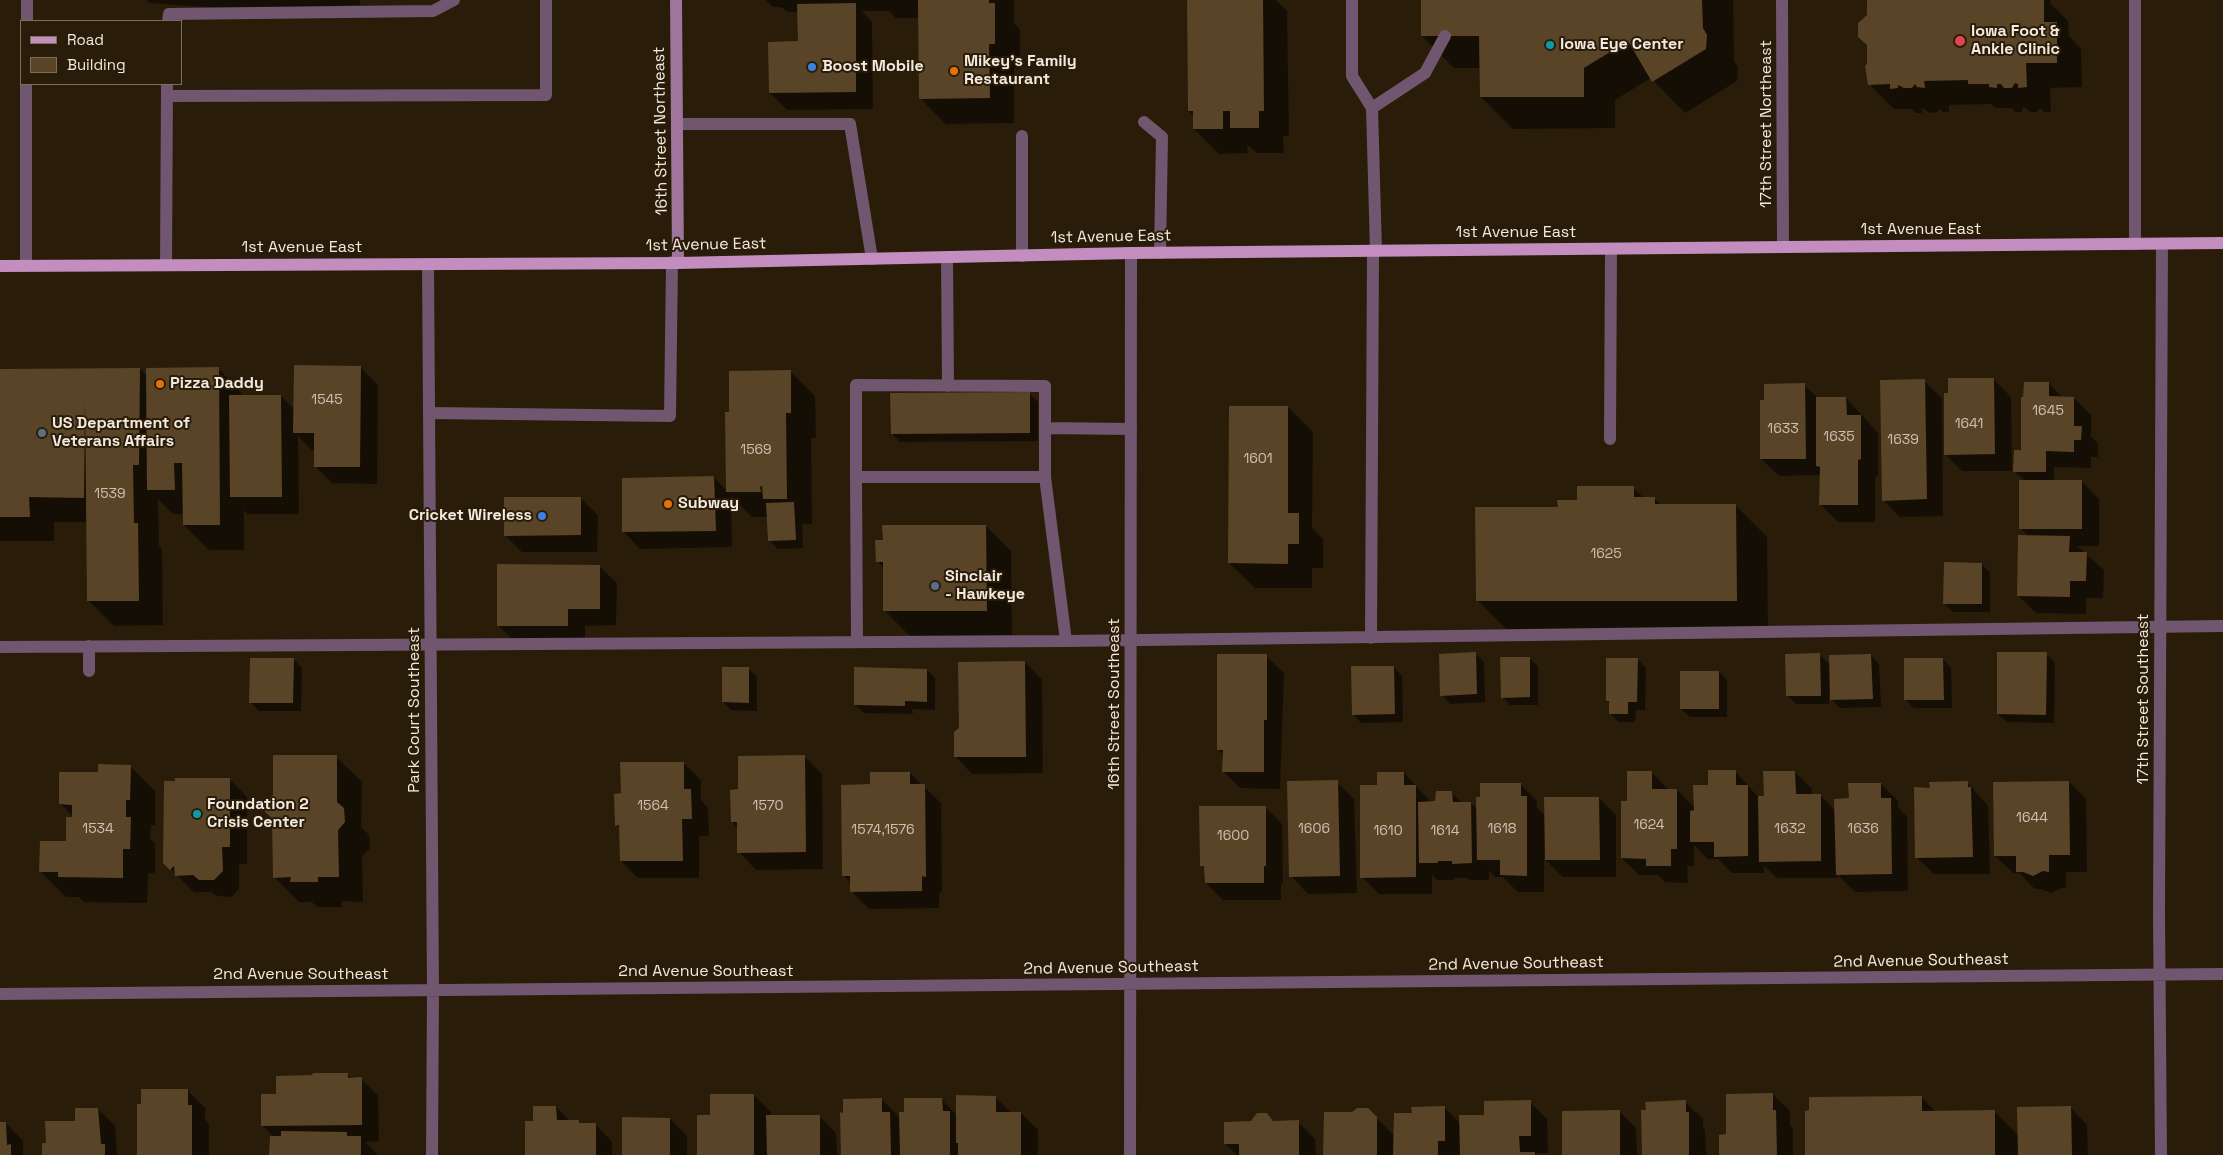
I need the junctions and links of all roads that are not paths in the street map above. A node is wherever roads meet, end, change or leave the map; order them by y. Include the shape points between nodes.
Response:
1 (27, 0) edge
2 (454, 0) edge
3 (546, 0) edge
4 (676, 0) edge
5 (1352, 0) edge
6 (1782, 0) edge
7 (2135, 0) edge
8 (26, 20) edge
9 (168, 20) edge
10 (1445, 36) dead end
11 (26, 85) edge
12 (167, 90) edge
13 (1372, 108) junction
14 (1144, 122) dead end
15 (677, 124) junction
16 (1022, 136) dead end
17 (2223, 243) edge
18 (2135, 244) junction
19 (2162, 244) junction
20 (1784, 247) junction
21 (1611, 249) junction
22 (1374, 251) junction
23 (1131, 253) junction
24 (1160, 253) junction
25 (1022, 256) junction
26 (947, 257) junction
27 (872, 259) junction
28 (675, 263) junction
29 (428, 264) junction
30 (166, 265) junction
31 (0, 266) edge
32 (26, 266) junction
33 (948, 386) junction
34 (429, 414) junction
35 (1045, 428) junction
36 (1131, 429) junction
37 (1610, 439) dead end
38 (856, 477) junction
39 (1045, 477) junction
40 (2160, 626) junction
41 (2223, 626) edge
42 (1371, 638) junction
43 (1131, 641) junction
44 (857, 642) junction
45 (1066, 642) junction
46 (430, 644) junction
47 (89, 646) junction
48 (0, 647) edge
49 (89, 671) dead end
50 (2223, 974) edge
51 (2160, 975) junction
52 (1129, 984) junction
53 (433, 990) junction
54 (0, 994) edge
55 (432, 1155) edge
56 (1130, 1155) edge
57 (2161, 1155) edge

1 - 8 street
2 - 9 street via 433,11 168,14
3 - 12 street via 546,95
4 - 15 street, 16th Street Northeast
5 - 13 street via 1352,76
6 - 20 street, 17th Street Northeast
7 - 18 street
10 - 13 street via 1425,73
11 - 32 street
12 - 30 street
13 - 22 street
14 - 24 street via 1162,137
15 - 27 street via 850,124
15 - 28 street, 16th Street Northeast
16 - 25 street
17 - 19 main road, 1st Avenue East
18 - 19 main road, 1st Avenue East
18 - 20 main road, 1st Avenue East
19 - 40 street, 17th Street Southeast
20 - 21 main road, 1st Avenue East
21 - 22 main road, 1st Avenue East
21 - 37 street
22 - 24 main road, 1st Avenue East
22 - 42 street
23 - 24 main road, 1st Avenue East
23 - 25 main road, 1st Avenue East
23 - 36 street, 16th Street Southeast
25 - 26 main road, 1st Avenue East
26 - 27 main road, 1st Avenue East
26 - 33 street
27 - 28 main road, 1st Avenue East
28 - 29 main road, 1st Avenue East
28 - 34 street via 670,416
29 - 30 main road, 1st Avenue East
29 - 34 street, Park Court Southeast
30 - 32 main road, 1st Avenue East
31 - 32 main road, 1st Avenue East
33 - 35 street via 1045,386
33 - 38 street via 856,386
34 - 46 street, Park Court Southeast
35 - 36 street
35 - 39 street
36 - 43 street, 16th Street Southeast
38 - 39 street
38 - 44 street
39 - 45 street
40 - 41 street
40 - 42 street
40 - 51 street, 17th Street Southeast
42 - 43 street
43 - 45 street
43 - 52 street, 16th Street Southeast
44 - 45 street
44 - 46 street
46 - 47 street
46 - 53 street, Park Court Southeast
47 - 48 street
47 - 49 street
50 - 51 street, 2nd Avenue Southeast
51 - 52 street, 2nd Avenue Southeast
51 - 57 street, 17th Street Southeast
52 - 53 street, 2nd Avenue Southeast
52 - 56 street, 16th Street Southeast
53 - 54 street, 2nd Avenue Southeast
53 - 55 street, Park Court Southeast

